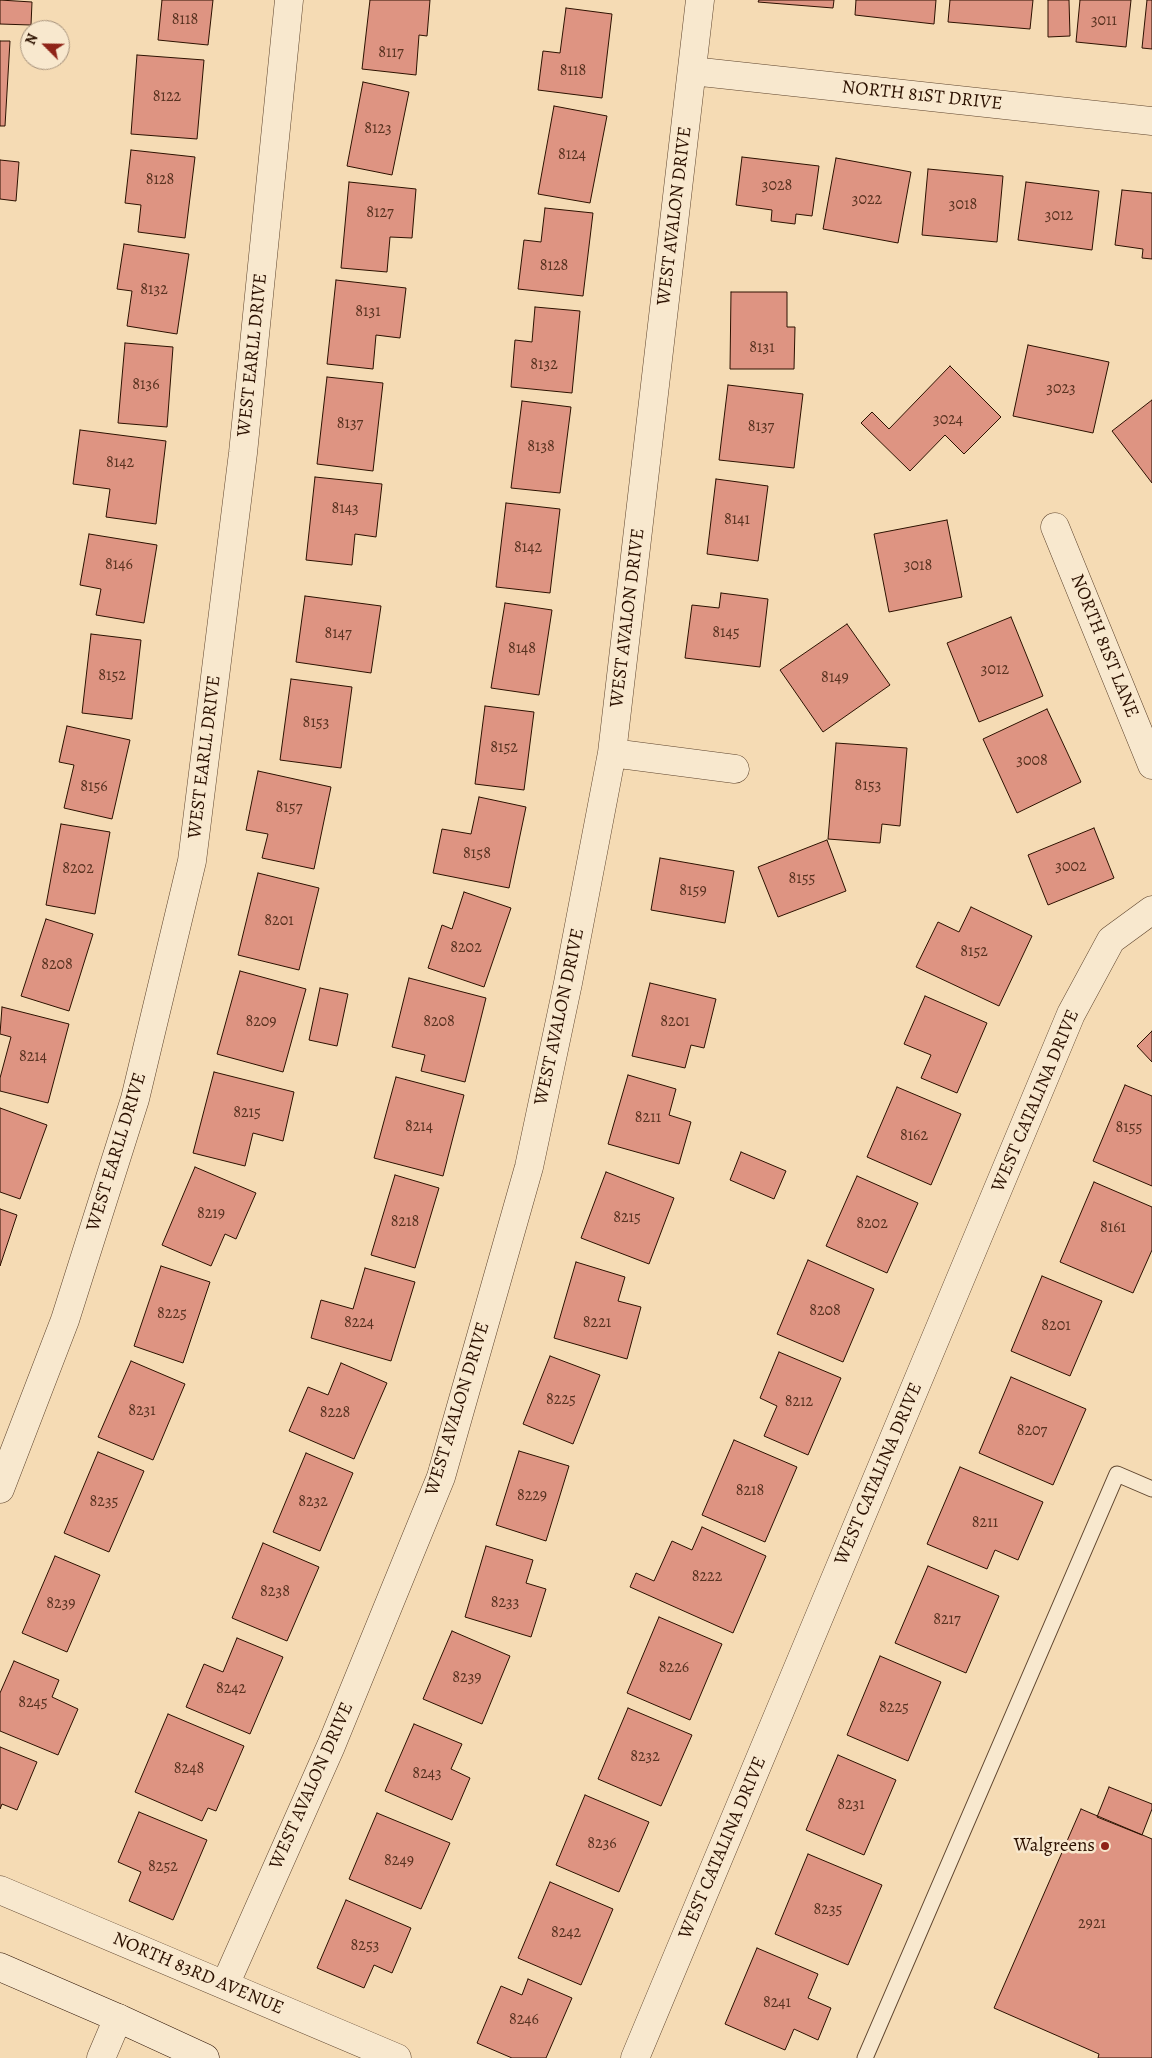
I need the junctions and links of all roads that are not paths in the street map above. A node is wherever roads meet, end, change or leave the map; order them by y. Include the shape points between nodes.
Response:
1 (289, 0) edge
2 (700, 0) edge
3 (692, 71) junction
4 (1152, 121) edge
5 (1055, 527) dead end
6 (612, 753) junction
7 (1152, 765) edge
8 (735, 769) dead end
9 (1152, 910) edge
10 (0, 1489) edge
11 (1152, 1489) edge
12 (0, 1890) edge
13 (0, 1967) edge
14 (225, 1985) junction
15 (118, 2018) junction
16 (101, 2058) edge
17 (204, 2058) edge
18 (397, 2058) edge
19 (635, 2058) edge
20 (865, 2058) edge

1 - 10 street, WEST EARLL DRIVE via 243,453 192,861 135,1099 66,1320
2 - 3 street, WEST AVALON DRIVE
3 - 4 street, NORTH 81ST DRIVE
3 - 6 street, WEST AVALON DRIVE
5 - 7 street, NORTH 81ST LANE
6 - 8 street
6 - 14 street, WEST AVALON DRIVE via 529,1167 441,1477 331,1746
9 - 19 street, WEST CATALINA DRIVE via 1111,940 1071,1014
11 - 20 lane via 1117,1474
12 - 14 street, NORTH 83RD AVENUE
13 - 15 street
14 - 18 street, NORTH 83RD AVENUE
15 - 16 street
15 - 17 street

